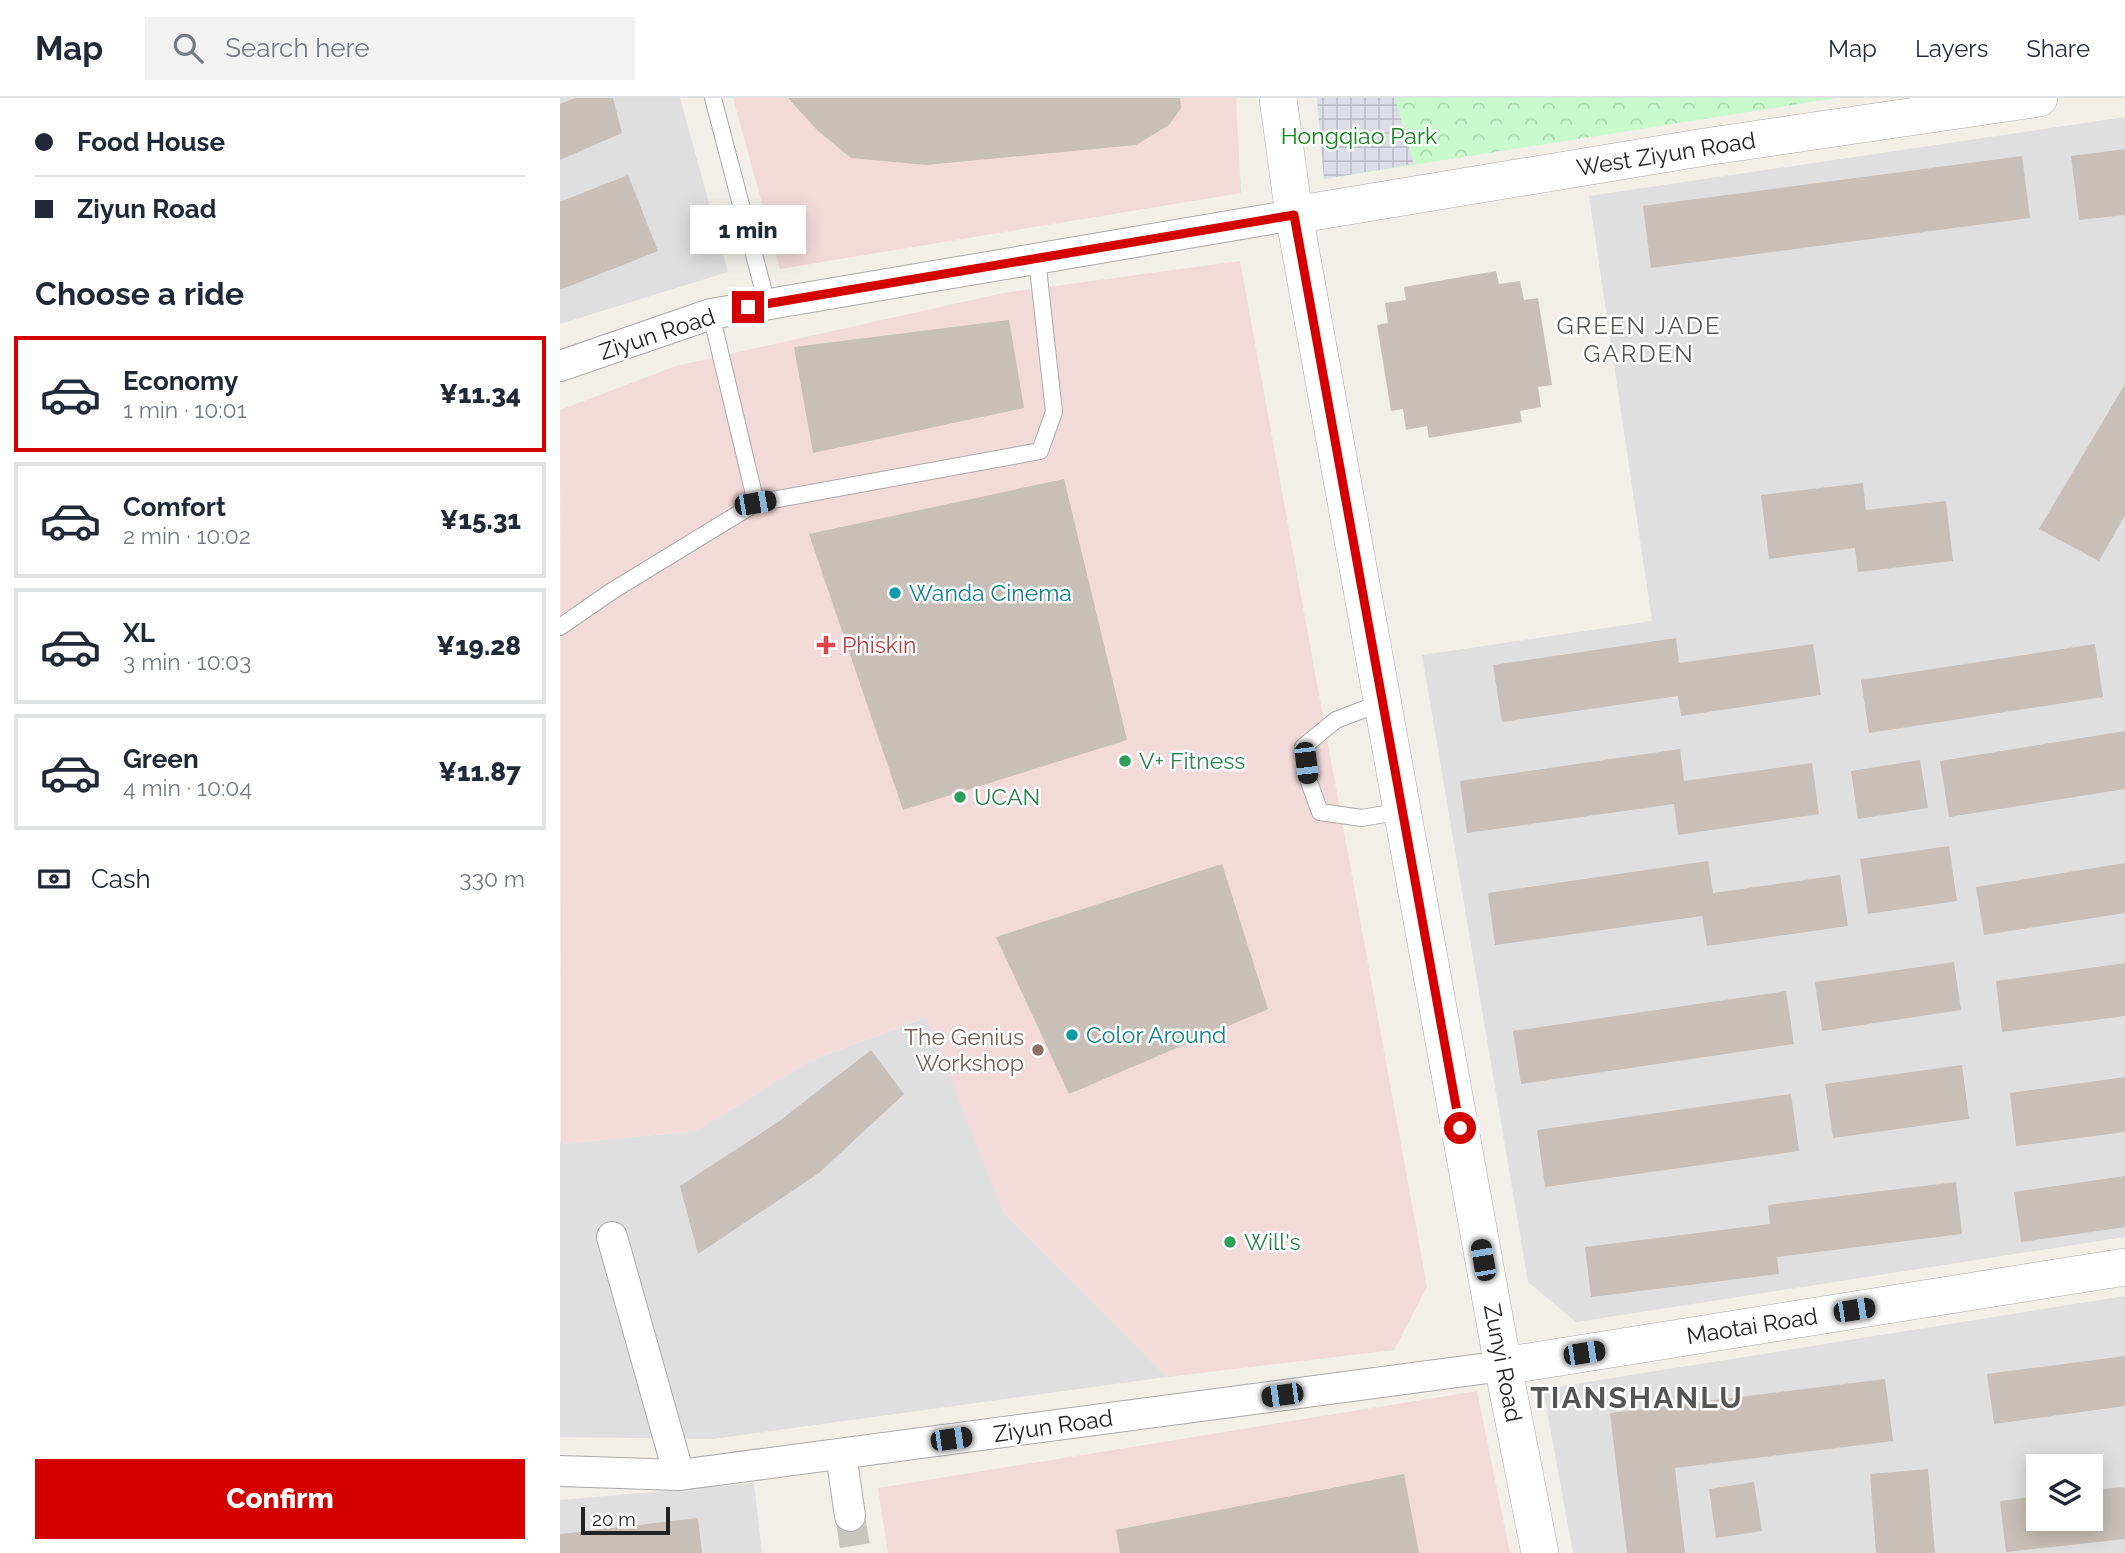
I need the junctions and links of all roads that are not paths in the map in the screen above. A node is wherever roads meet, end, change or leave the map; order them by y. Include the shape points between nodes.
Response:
1 (713, 98) edge
2 (1278, 98) edge
3 (2039, 98) edge
4 (1294, 215) junction
5 (1037, 259) junction
6 (767, 304) junction
7 (711, 314) junction
8 (560, 366) edge
9 (755, 503) junction
10 (560, 627) edge
11 (1383, 702) junction
12 (1402, 811) junction
13 (612, 1237) dead end
14 (2125, 1267) edge
15 (1503, 1366) junction
16 (841, 1454) junction
17 (560, 1471) edge
18 (679, 1475) junction
19 (850, 1516) tunnel mouth
20 (1540, 1553) edge

1 - 6 lane
2 - 4 street, Zunyi Road
3 - 4 street, West Ziyun Road via 1705,146
4 - 5 street, Ziyun Road
4 - 11 street, Zunyi Road
5 - 6 street, Ziyun Road
5 - 9 lane via 1054,412 1040,451
6 - 7 street, Ziyun Road
7 - 8 street, Ziyun Road
7 - 9 lane
9 - 10 lane
11 - 12 street, Zunyi Road
11 - 12 lane via 1336,720 1303,747 1308,779 1320,812 1362,818
12 - 15 street, Zunyi Road
13 - 18 street
14 - 15 street, Maotai Road
15 - 16 street, Ziyun Road
15 - 20 street, Zunyi Road
16 - 18 street, Ziyun Road
16 - 19 street
17 - 18 street, Ziyun Road

